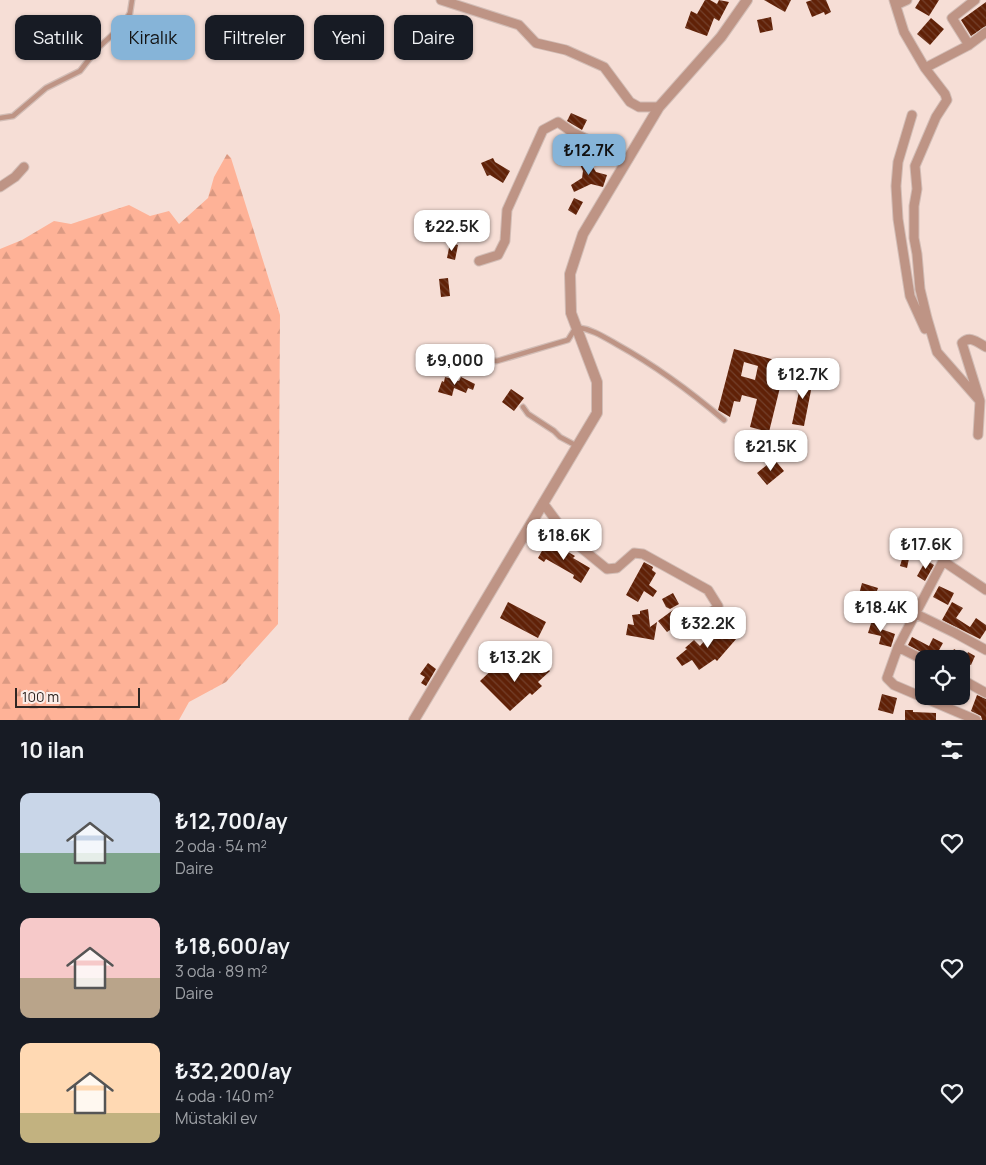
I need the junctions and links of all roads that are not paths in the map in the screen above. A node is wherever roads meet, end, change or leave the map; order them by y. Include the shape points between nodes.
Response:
1 (132, 0) edge
2 (441, 0) edge
3 (907, 0) edge
4 (975, 0) edge
5 (742, 2) edge
6 (895, 2) edge
7 (986, 32) edge
8 (969, 45) junction
9 (924, 68) junction
10 (659, 107) junction
11 (912, 115) dead end
12 (0, 118) edge
13 (628, 159) junction
14 (24, 167) dead end
15 (0, 187) edge
16 (479, 261) dead end
17 (576, 327) junction
18 (986, 347) edge
19 (456, 351) dead end
20 (937, 352) junction
21 (980, 401) junction
22 (523, 407) dead end
23 (724, 420) dead end
24 (978, 435) dead end
25 (577, 446) junction
26 (543, 503) junction
27 (986, 590) edge
28 (916, 614) junction
29 (707, 617) dead end
30 (898, 648) junction
31 (986, 650) edge
32 (915, 656) edge
33 (970, 684) edge
34 (986, 694) edge
35 (414, 720) edge
36 (976, 720) edge

1 - 12 lane via 130,13 123,25 98,48 80,71 46,88 13,116
2 - 10 street via 519,24 536,43 566,50 604,67 630,102 639,107
3 - 6 street
4 - 8 street via 952,18
5 - 10 street via 721,37
6 - 9 street via 904,32
7 - 8 street
8 - 9 street
9 - 20 street via 947,100 936,117 915,173 914,238 920,289
10 - 13 street
11 - 20 street via 898,162 898,219 910,296
13 - 16 street via 558,122 543,130 507,210 505,241 498,255
13 - 17 street via 583,234 570,274 571,313
14 - 15 street
17 - 19 lane via 568,340 497,361 476,359
17 - 23 lane via 589,329 647,361
17 - 25 street via 597,382 597,413
18 - 21 street via 969,338 962,343
20 - 21 street
21 - 24 street
22 - 25 lane via 528,414
25 - 26 street
26 - 29 street via 569,538 606,569 617,568 634,553 643,554 708,590 718,606
26 - 35 street
27 - 28 street via 943,560
28 - 30 street
28 - 31 street
30 - 32 street
30 - 36 street via 887,678 894,685
33 - 34 street

